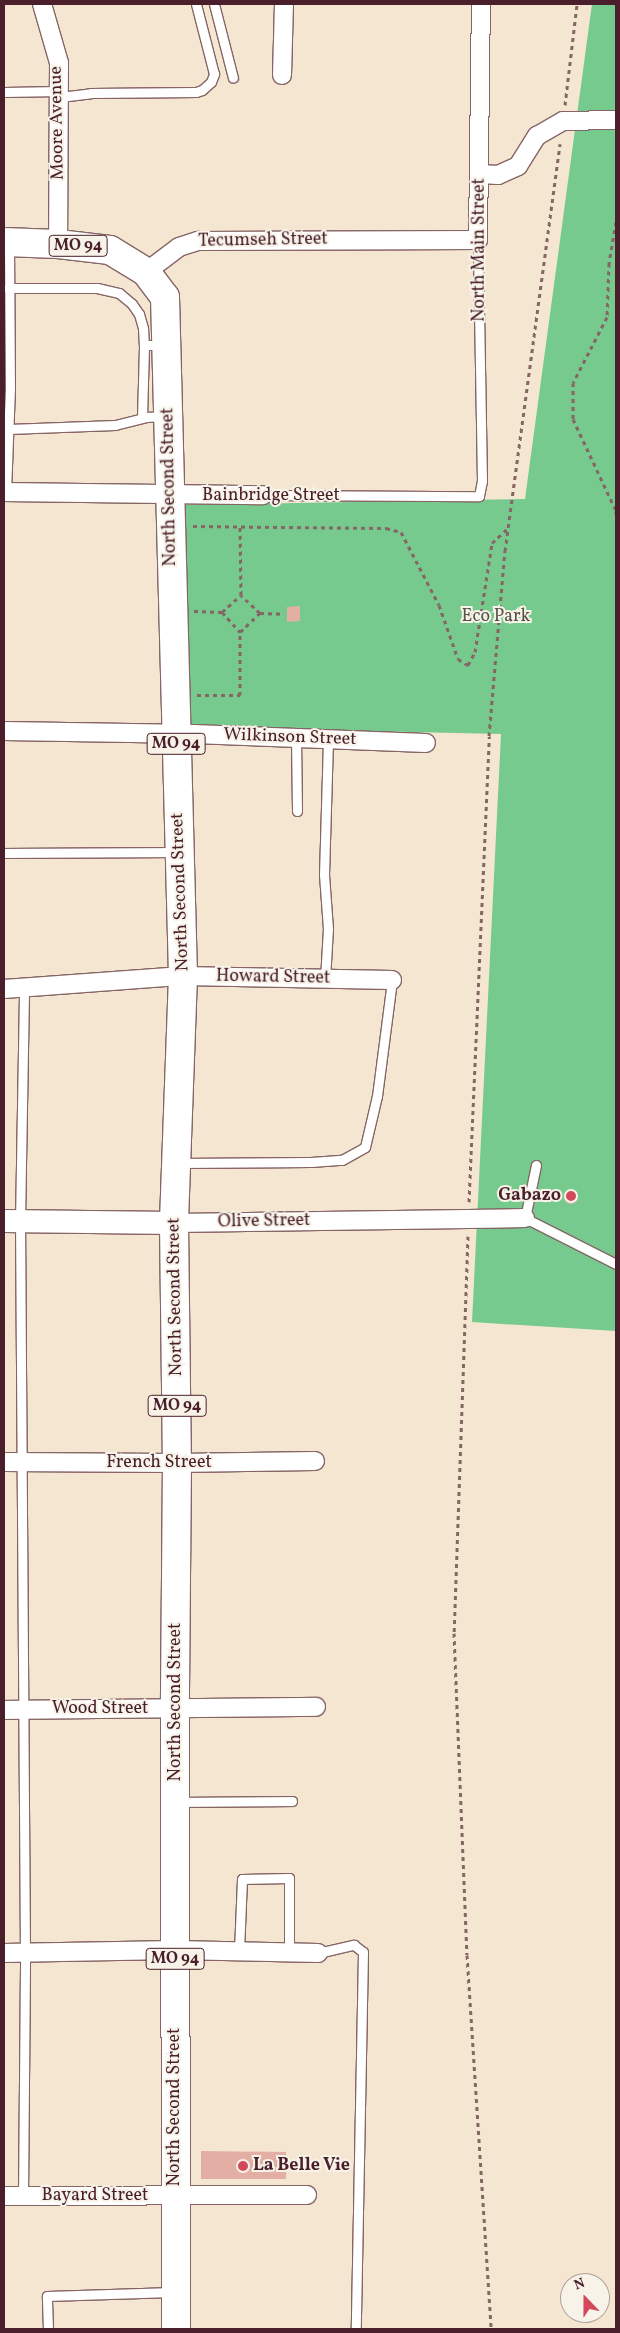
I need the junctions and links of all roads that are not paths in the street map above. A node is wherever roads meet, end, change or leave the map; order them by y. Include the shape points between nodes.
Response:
1 (42, 4) edge
2 (196, 4) edge
3 (214, 4) edge
4 (284, 4) edge
5 (481, 4) edge
6 (282, 75) dead end
7 (233, 78) dead end
8 (4, 92) edge
9 (60, 94) junction
10 (616, 120) edge
11 (480, 174) junction
12 (478, 240) junction
13 (6, 243) edge
14 (58, 244) junction
15 (146, 272) junction
16 (8, 288) junction
17 (155, 345) junction
18 (169, 417) junction
19 (142, 418) junction
20 (8, 429) junction
21 (5, 492) edge
22 (171, 495) junction
23 (263, 496) joint
24 (479, 496) joint
25 (4, 731) edge
26 (176, 734) junction
27 (296, 738) junction
28 (328, 739) junction
29 (426, 743) dead end
30 (297, 811) dead end
31 (180, 852) junction
32 (4, 853) edge
33 (183, 976) junction
34 (325, 979) junction
35 (392, 980) joint
36 (4, 989) edge
37 (24, 989) junction
38 (177, 1163) junction
39 (536, 1165) dead end
40 (525, 1218) junction
41 (12, 1222) edge
42 (174, 1223) junction
43 (616, 1264) edge
44 (315, 1461) dead end
45 (4, 1462) edge
46 (21, 1462) junction
47 (177, 1463) junction
48 (316, 1707) dead end
49 (23, 1709) junction
50 (175, 1709) junction
51 (4, 1710) edge
52 (292, 1800) dead end
53 (175, 1802) junction
54 (175, 1950) junction
55 (239, 1952) junction
56 (288, 1952) junction
57 (4, 1953) edge
58 (25, 1953) junction
59 (318, 1953) joint
60 (4, 2196) edge
61 (23, 2196) junction
62 (175, 2196) junction
63 (307, 2196) dead end
64 (176, 2292) junction
65 (48, 2329) edge
66 (176, 2329) edge
67 (356, 2329) edge

1 - 9 street, Moore Avenue via 59,63
2 - 9 lane via 214,74 202,90
3 - 7 lane
4 - 6 street
5 - 11 street, North Main Street
8 - 9 lane
9 - 14 street, Moore Avenue
10 - 11 street via 563,120 537,136 518,166 498,175
11 - 12 street, North Main Street
12 - 15 street, Tecumseh Street via 198,241 179,247
12 - 24 lane, North Main Street via 482,481
13 - 14 main road, MO 94
13 - 16 lane
14 - 15 main road, MO 94 via 110,250
15 - 17 main road, North Second Street / MO 94 via 165,298
16 - 17 lane via 98,288 119,293 139,314 143,328
16 - 20 lane
17 - 18 main road, North Second Street / MO 94
17 - 19 lane
18 - 19 lane
18 - 22 main road, North Second Street / MO 94
19 - 20 lane via 115,424
20 - 21 lane
21 - 22 street, Bainbridge Street
22 - 23 street, Bainbridge Street
22 - 26 main road, North Second Street / MO 94
23 - 24 lane, Bainbridge Street
25 - 26 street, Wilkinson Street
26 - 27 street, Wilkinson Street
26 - 31 main road, North Second Street / MO 94
27 - 28 street, Wilkinson Street
27 - 30 lane
28 - 29 street, Wilkinson Street
28 - 34 lane
31 - 32 lane
31 - 33 main road, North Second Street / MO 94
33 - 34 street, Howard Street
33 - 37 street, Howard Street
33 - 38 main road, North Second Street / MO 94
34 - 35 street, Howard Street
35 - 38 lane via 377,1096 365,1147 342,1160
36 - 37 street, Howard Street
37 - 41 lane
38 - 42 main road, North Second Street / MO 94
39 - 40 lane
40 - 42 street, Olive Street
40 - 43 lane
41 - 42 street, Olive Street
41 - 46 lane
42 - 47 main road, North Second Street / MO 94
44 - 47 street, French Street
45 - 46 street, French Street
46 - 47 street, French Street
46 - 49 lane
47 - 50 main road, North Second Street / MO 94
48 - 50 street, Wood Street
49 - 50 street, Wood Street
49 - 51 street, Wood Street
49 - 58 lane
50 - 53 main road, North Second Street / MO 94
52 - 53 lane
53 - 54 main road, North Second Street / MO 94
54 - 55 street
54 - 58 street
54 - 62 main road, North Second Street / MO 94
55 - 56 street
55 - 56 lane via 242,1879 289,1878
56 - 59 street
57 - 58 street
58 - 61 lane
59 - 67 lane via 354,1945 363,1952
60 - 61 street, Bayard Street
61 - 62 street, Bayard Street
62 - 63 street, Bayard Street
62 - 64 main road, North Second Street / MO 94
64 - 65 lane via 47,2296
64 - 66 main road, North Second Street / MO 94

